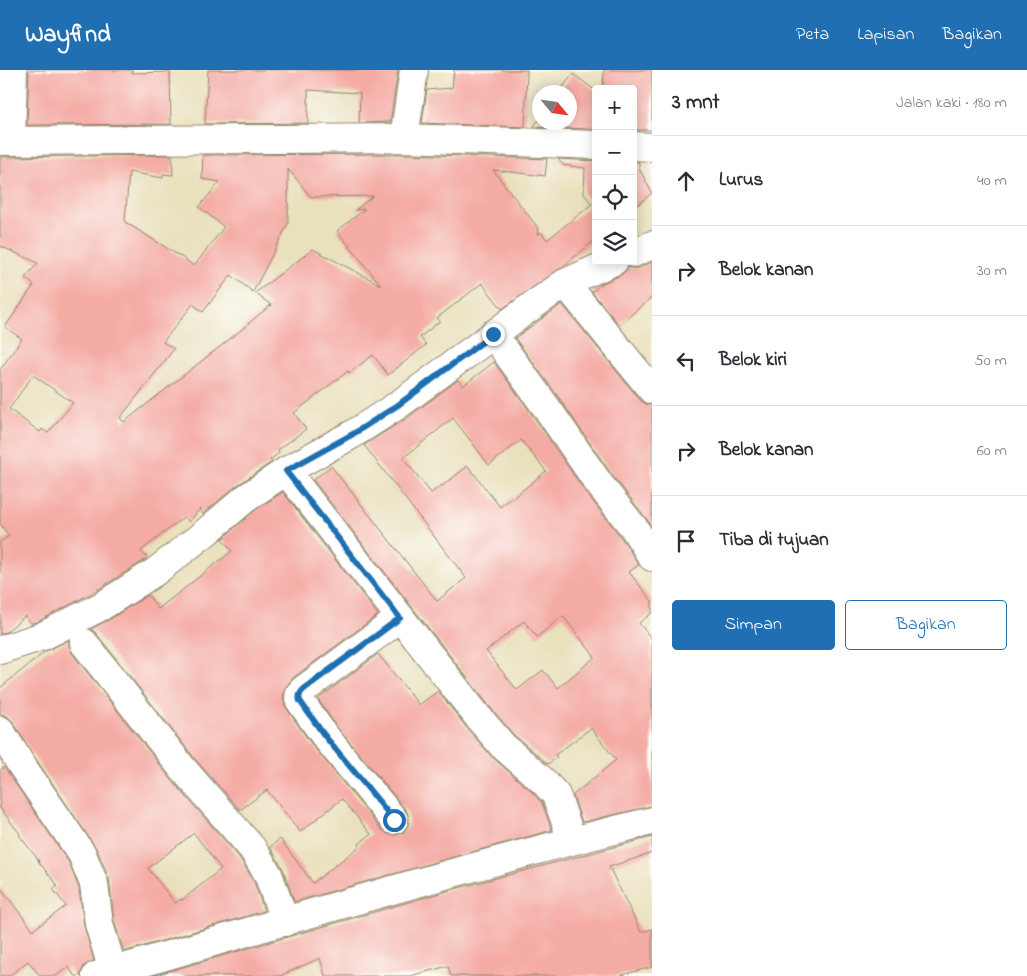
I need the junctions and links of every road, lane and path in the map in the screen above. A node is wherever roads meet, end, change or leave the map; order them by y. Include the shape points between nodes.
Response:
1 (14, 70) edge
2 (414, 70) edge
3 (404, 138) junction
4 (5, 141) edge
5 (592, 145) edge
6 (637, 146) edge
7 (652, 147) edge
8 (652, 245) edge
9 (637, 251) edge
10 (605, 265) edge
11 (565, 283) junction
12 (493, 334) junction
13 (652, 390) edge
14 (286, 471) junction
15 (652, 557) edge
16 (400, 618) junction
17 (84, 643) dead end
18 (0, 650) edge
19 (0, 730) edge
20 (394, 820) dead end
21 (652, 821) edge
22 (572, 840) junction
23 (285, 922) junction
24 (105, 974) edge

1 - 4 street
2 - 3 street
3 - 4 street
3 - 5 street
6 - 7 street
8 - 9 street
10 - 11 street
11 - 12 street
11 - 13 street
12 - 14 street via 390,410
12 - 15 street
14 - 16 street
14 - 18 street via 246,498 155,572 102,606 43,636
16 - 20 street via 312,683 298,698
16 - 22 street via 503,746 556,795
17 - 23 street via 183,769 252,848 268,874
19 - 24 street via 82,854 94,884
21 - 22 street
22 - 23 street
23 - 24 street

